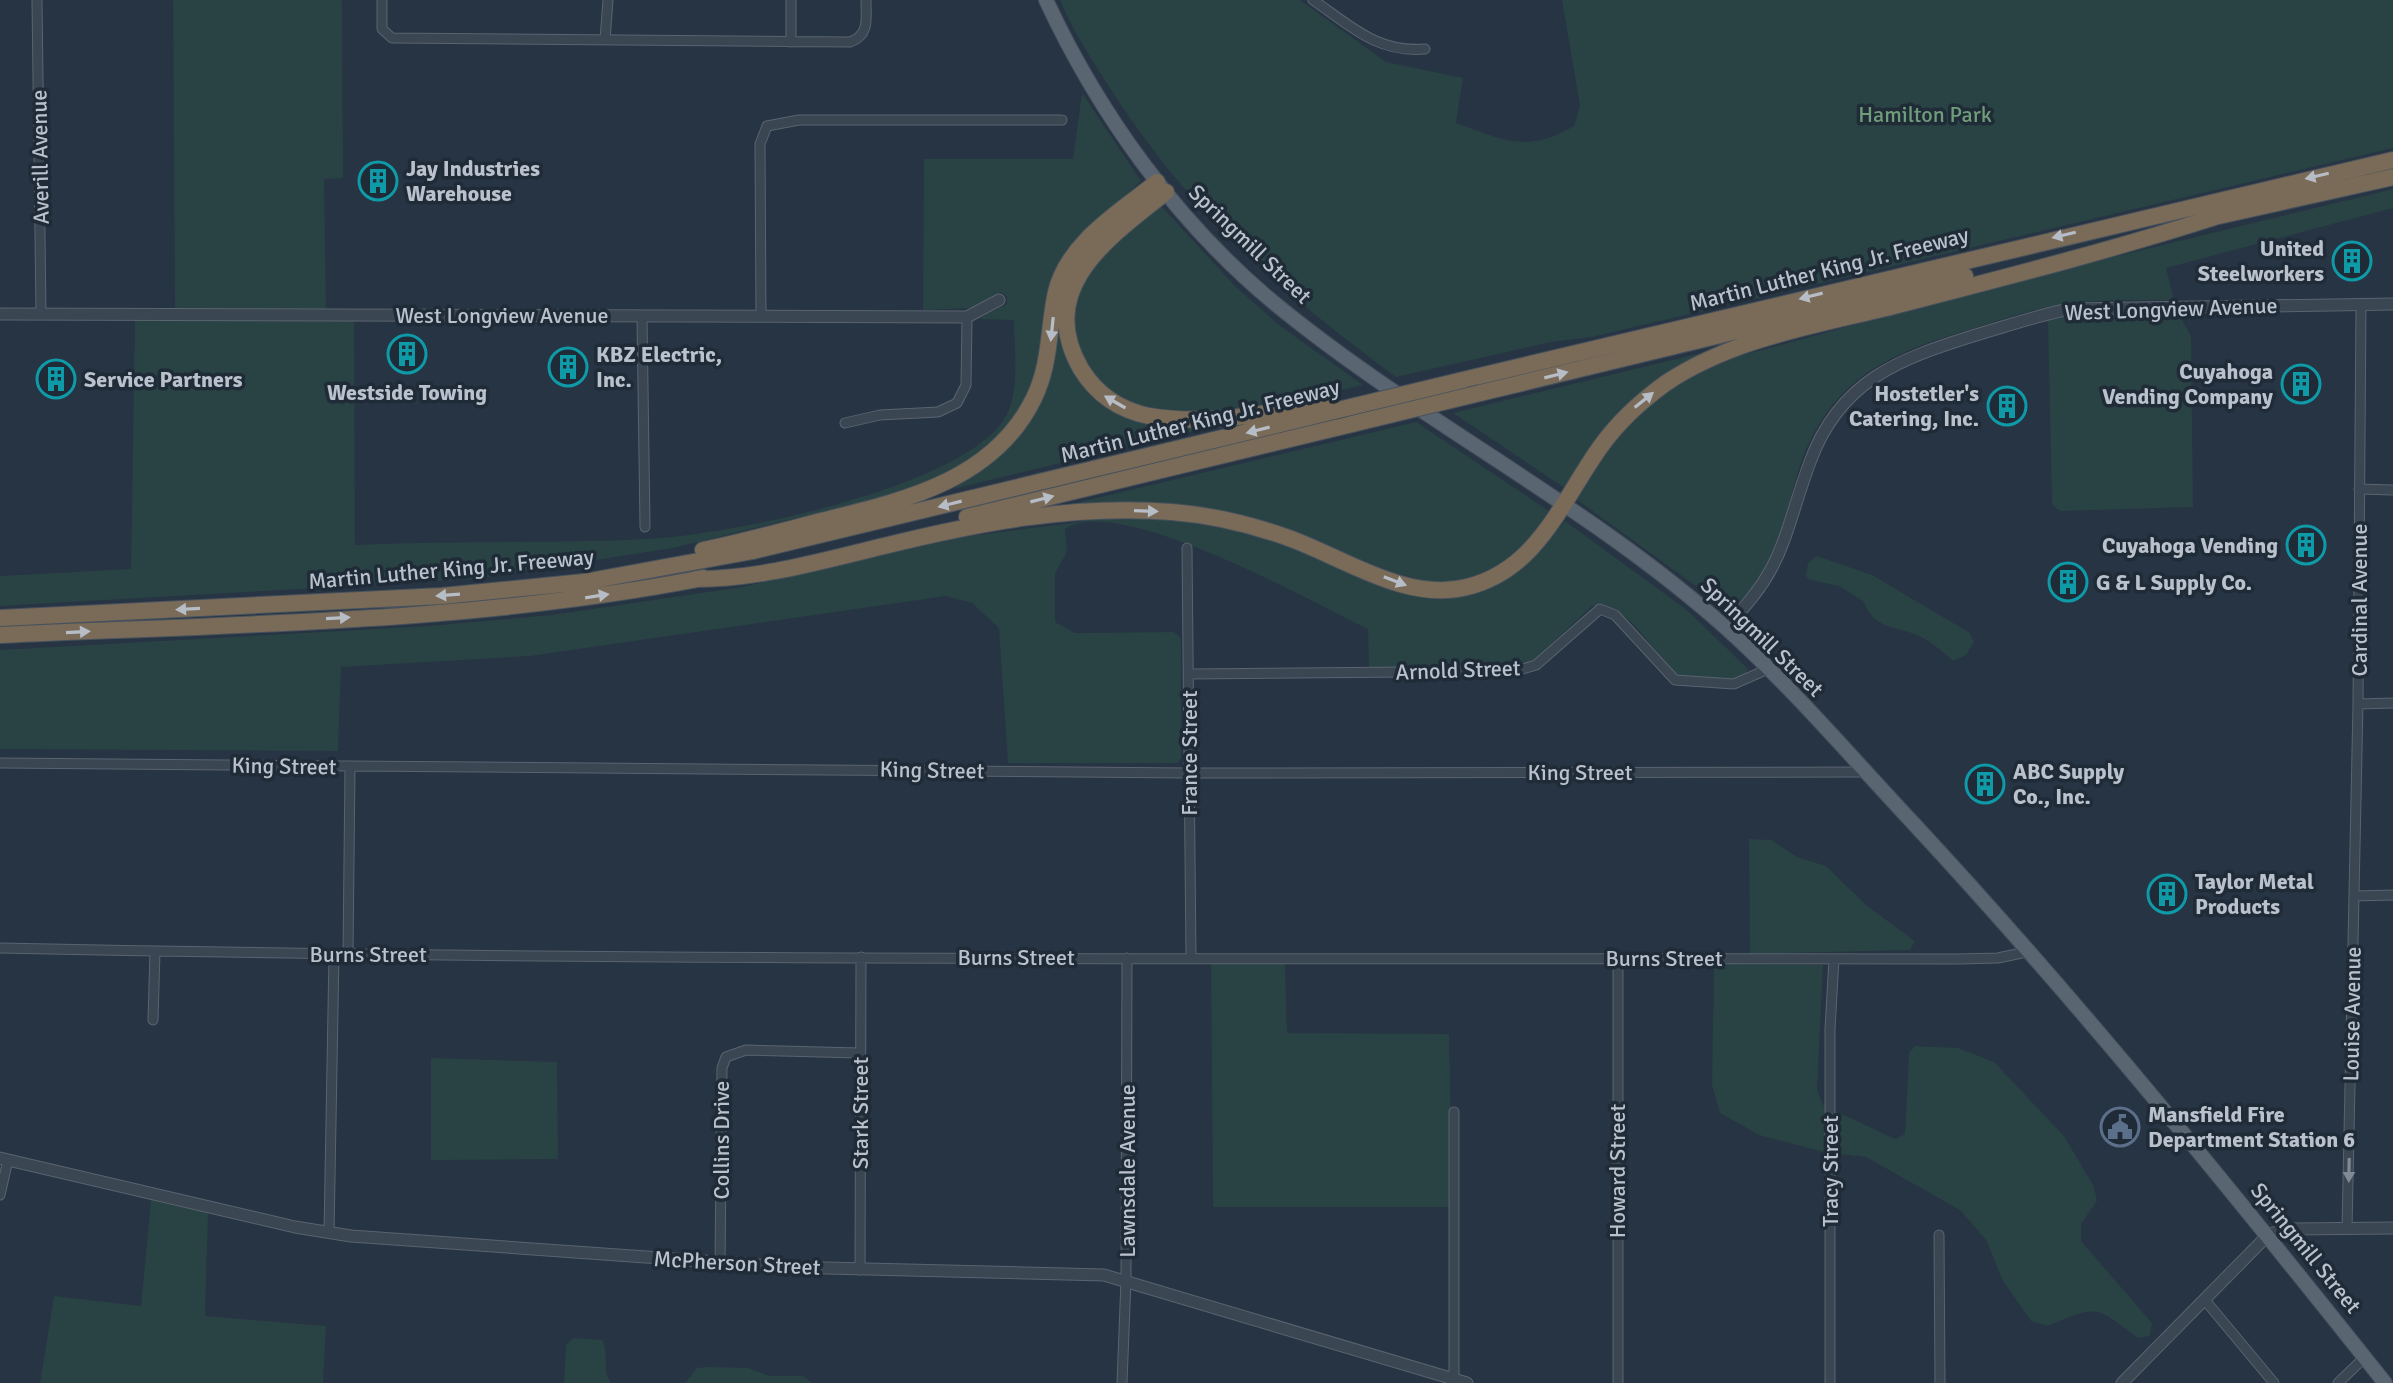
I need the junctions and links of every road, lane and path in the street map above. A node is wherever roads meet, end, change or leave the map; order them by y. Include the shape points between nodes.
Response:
1 (37, 0) edge
2 (382, 0) edge
3 (608, 0) edge
4 (791, 0) edge
5 (866, 0) edge
6 (1046, 0) edge
7 (1313, 0) edge
8 (605, 40) junction
9 (791, 42) junction
10 (1425, 49) dead end
11 (1062, 120) dead end
12 (2393, 160) edge
13 (2393, 177) edge
14 (1161, 187) junction
15 (2215, 217) junction
16 (999, 300) dead end
17 (2393, 304) edge
18 (2361, 305) junction
19 (0, 314) edge
20 (41, 314) junction
21 (642, 316) junction
22 (761, 316) junction
23 (967, 317) junction
24 (1329, 408) junction
25 (845, 423) dead end
26 (2359, 489) junction
27 (2393, 490) edge
28 (1563, 506) junction
29 (645, 527) dead end
30 (1187, 548) dead end
31 (696, 579) junction
32 (486, 593) junction
33 (0, 618) edge
34 (1725, 627) junction
35 (0, 635) edge
36 (1768, 669) junction
37 (1189, 674) junction
38 (2393, 703) edge
39 (2358, 704) junction
40 (0, 763) edge
41 (350, 767) junction
42 (1865, 772) junction
43 (1189, 773) junction
44 (2393, 895) edge
45 (2354, 896) junction
46 (0, 948) edge
47 (155, 951) junction
48 (2031, 951) junction
49 (334, 954) junction
50 (348, 954) junction
51 (861, 957) junction
52 (1127, 958) junction
53 (1191, 958) junction
54 (1618, 958) junction
55 (1834, 959) junction
56 (153, 1020) dead end
57 (859, 1053) junction
58 (1454, 1112) dead end
59 (4, 1159) edge
60 (0, 1195) edge
61 (2393, 1228) edge
62 (2347, 1229) junction
63 (329, 1233) junction
64 (2269, 1234) junction
65 (1939, 1235) dead end
66 (720, 1263) junction
67 (860, 1270) junction
68 (1126, 1280) junction
69 (2204, 1299) junction
70 (2365, 1357) junction
71 (1454, 1379) junction
72 (2128, 1380) edge
73 (1122, 1383) edge
74 (1467, 1383) edge
75 (1618, 1383) edge
76 (1830, 1383) edge
77 (1940, 1383) edge
78 (2274, 1383) edge
79 (2338, 1383) edge
80 (2385, 1383) edge

1 - 20 street, Averill Avenue
2 - 8 street via 382,29 392,38
3 - 8 street
4 - 9 street
5 - 9 street via 860,39
6 - 14 main road, Springmill Street via 1090,82
7 - 10 street via 1378,44
8 - 9 street
11 - 22 street via 799,120 767,126 760,144
12 -> 24 highway, Martin Luther King Jr. Freeway, bridge
13 - 15 highway, Martin Luther King Jr. Freeway
24 -> 14 highway via 1170,418 1117,405 1087,377 1074,356 1068,326 1077,277 1105,241
14 - 28 main road, Springmill Street via 1234,266 1302,325
14 -> 32 highway via 1092,236 1071,259 1057,289 1048,357 1034,399 1001,444 970,470 925,492 852,514
28 -> 15 highway via 1618,425 1649,396 1705,361 1783,334 2102,253
31 -> 15 highway, Martin Luther King Jr. Freeway, bridge
16 - 23 street, West Longview Avenue
17 - 18 street, West Longview Avenue
18 - 26 street, Cardinal Avenue
18 - 34 street, West Longview Avenue via 2070,309 1895,363 1868,380 1835,415 1809,463 1768,580
19 - 20 street, West Longview Avenue
20 - 21 street, West Longview Avenue
21 - 22 street, West Longview Avenue
21 - 29 street
22 - 23 street, West Longview Avenue
23 - 25 street via 966,385 957,403 938,412
24 -> 32 highway, Martin Luther King Jr. Freeway via 724,557
26 - 27 street
26 - 39 street, Cardinal Avenue
31 -> 28 highway via 743,579 983,524 1143,510 1252,526 1407,585 1442,591 1466,588 1507,570 1533,548
28 - 34 main road, Springmill Street
30 - 37 street, France Street
35 -> 31 highway, Martin Luther King Jr. Freeway via 441,613 585,598
32 -> 33 highway, Martin Luther King Jr. Freeway
34 - 36 main road, Springmill Street
36 - 37 street, Arnold Street via 1734,684 1675,680 1615,615 1600,609 1536,665 1516,671
36 - 42 main road, Springmill Street
37 - 43 street, France Street
38 - 39 street
39 - 45 street, Cardinal Avenue
40 - 41 street, King Street
41 - 43 street, King Street
41 - 50 street
42 - 43 street, King Street
42 - 48 main road, Springmill Street
43 - 53 street, France Street
44 - 45 street
45 -> 62 street, Louise Avenue
46 - 47 street, Burns Street
47 - 49 street, Burns Street
47 - 56 street
48 - 55 street, Burns Street via 1989,958
48 - 64 main road, Springmill Street
49 - 50 street, Burns Street
49 - 63 street
50 - 51 street, Burns Street
51 - 52 street, Burns Street
51 - 57 street, Stark Street
52 - 53 street, Burns Street
52 - 68 street, Lawnsdale Avenue
53 - 54 street, Burns Street
54 - 55 street, Burns Street
54 - 75 street, Howard Street
55 - 76 street, Tracy Street
57 - 66 street, Collins Drive via 746,1050 726,1057
57 - 67 street, Stark Street
58 - 71 street
59 - 60 street
59 - 63 street, McPherson Street
61 - 62 street
62 - 64 street
63 - 66 street, McPherson Street
64 - 69 street
64 - 70 main road, Springmill Street
65 - 77 street
66 - 67 street, McPherson Street
67 - 68 street, McPherson Street via 1104,1275
68 - 71 street, McPherson Street
68 - 73 street, Lawnsdale Avenue
69 - 72 street
69 - 78 street
70 - 79 street
70 - 80 main road, Springmill Street
71 - 74 street, McPherson Street

